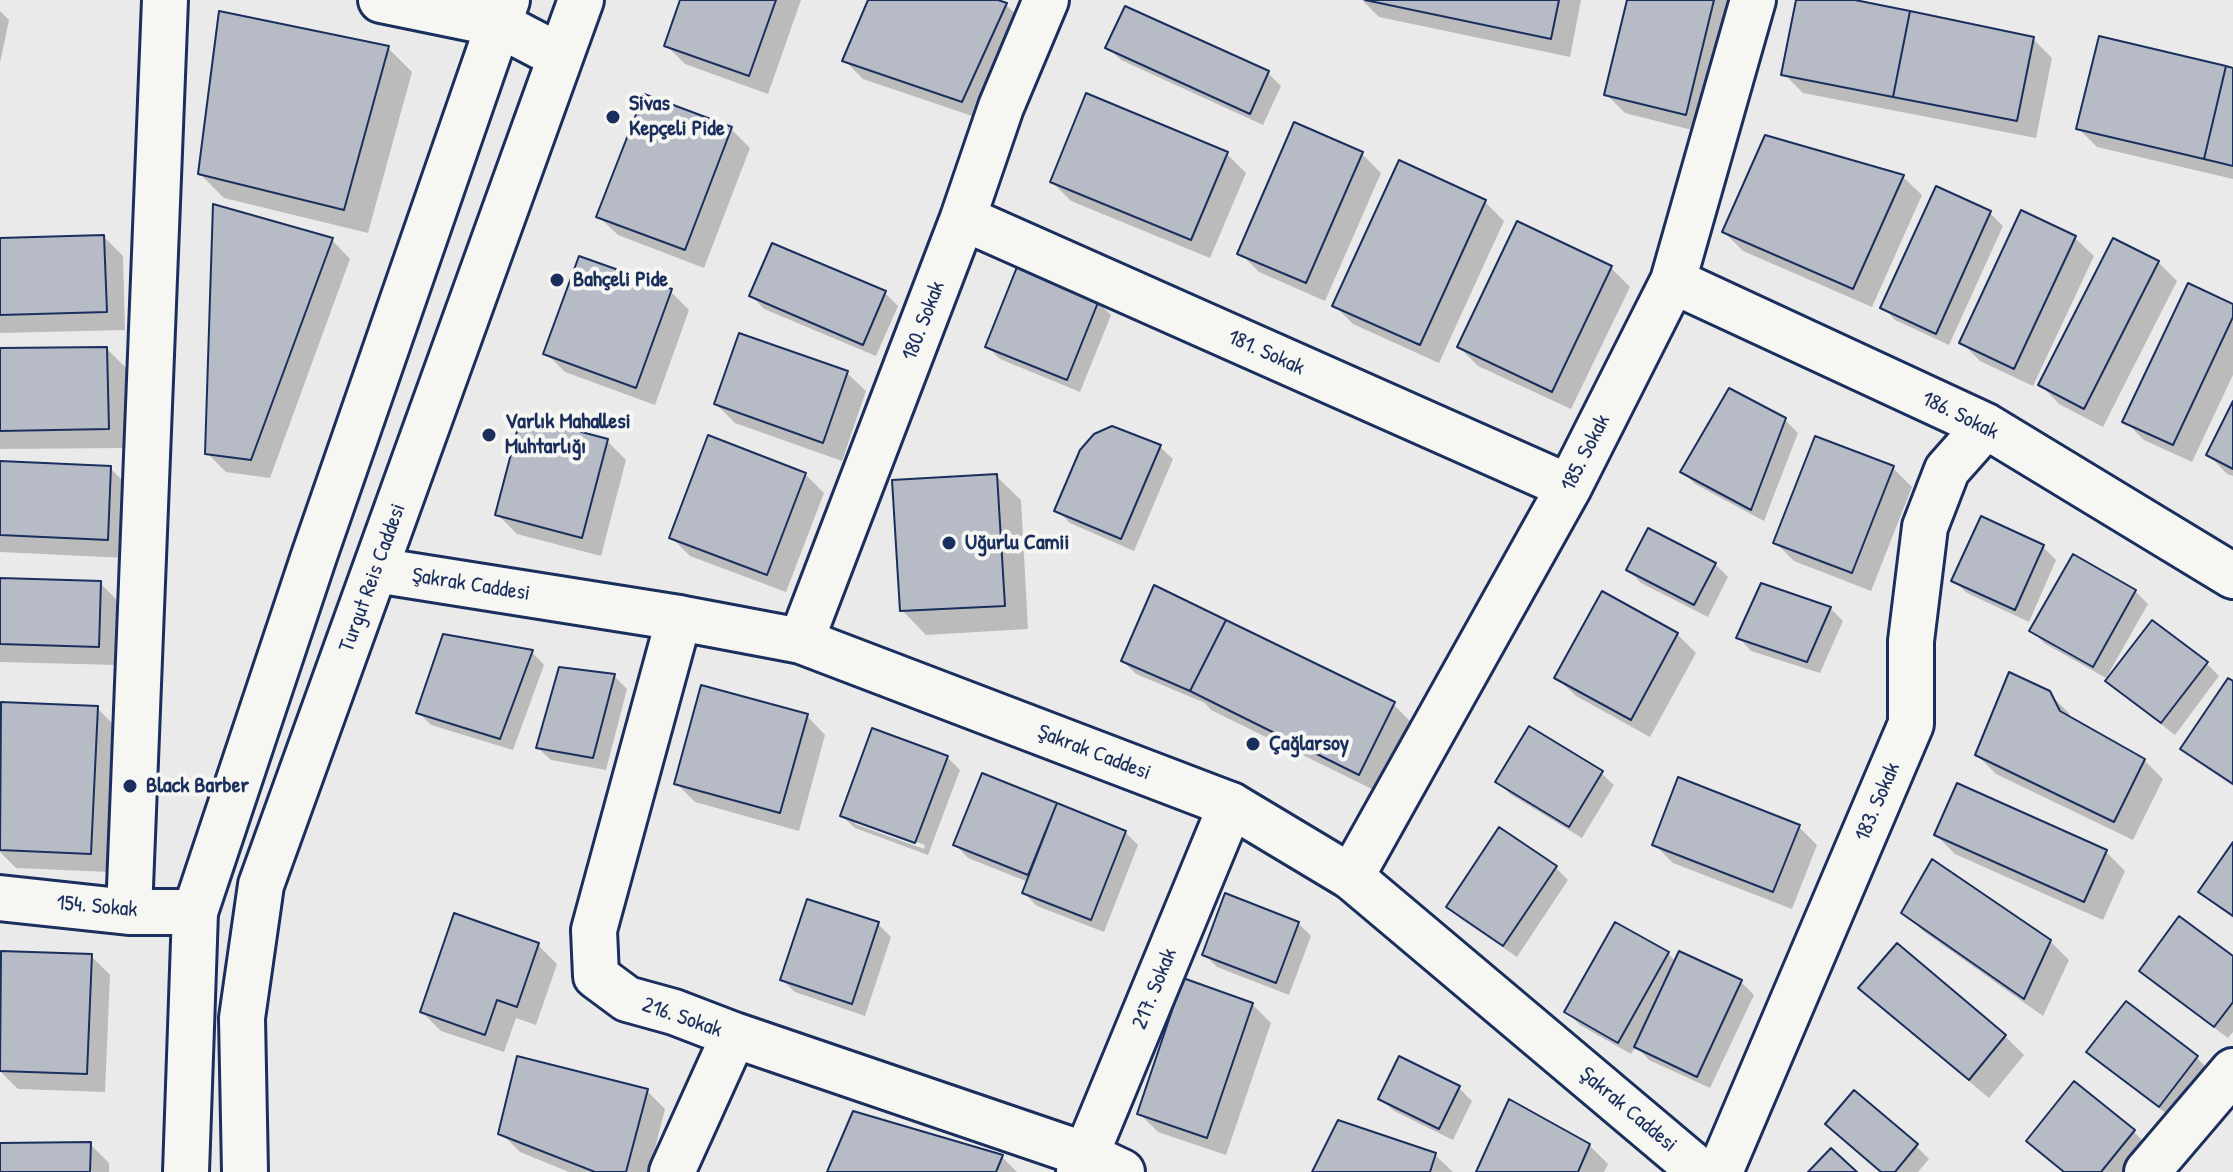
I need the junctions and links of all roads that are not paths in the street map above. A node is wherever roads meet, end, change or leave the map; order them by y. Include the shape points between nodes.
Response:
1 (165, 0) edge
2 (381, 0) edge
3 (581, 0) edge
4 (1046, 0) edge
5 (1753, 0) edge
6 (503, 12) edge
7 (559, 56) junction
8 (963, 218) junction
9 (1673, 281) junction
10 (1986, 426) junction
11 (1569, 487) junction
12 (376, 570) junction
13 (2233, 576) edge
14 (679, 618) junction
15 (801, 641) junction
16 (1231, 805) junction
17 (1351, 877) junction
18 (0, 898) edge
19 (129, 912) junction
20 (195, 912) junction
21 (734, 1035) junction
22 (2227, 1088) edge
23 (1096, 1166) edge
24 (186, 1172) edge
25 (245, 1172) edge
26 (672, 1172) edge
27 (1701, 1172) edge
28 (1720, 1172) edge
29 (2147, 1172) edge

1 - 19 street
2 - 6 street
3 - 7 street, Turgut Reis Caddesi
4 - 8 street, 180. Sokak
5 - 9 street, 185. Sokak
6 - 7 street
6 - 20 street
7 - 12 street, Turgut Reis Caddesi
8 - 11 street, 181. Sokak
8 - 15 street, 180. Sokak
9 - 10 street, 186. Sokak
9 - 11 street, 185. Sokak
10 - 13 street, 186. Sokak
10 - 28 street, 183. Sokak via 1947,470 1925,527 1911,641 1911,724
11 - 17 street, 185. Sokak
12 - 14 street, Şakrak Caddesi
12 - 25 street, Turgut Reis Caddesi via 261,885 242,1018
14 - 15 street, Şakrak Caddesi
14 - 21 street, 216. Sokak via 594,930 596,976 627,999
15 - 16 street, Şakrak Caddesi
16 - 17 street, Şakrak Caddesi
16 - 23 street, 217. Sokak
17 - 27 street, Şakrak Caddesi
18 - 19 street, 154. Sokak
19 - 20 street, 154. Sokak
20 - 24 street
21 - 23 street, 216. Sokak
21 - 26 street
22 - 29 street

